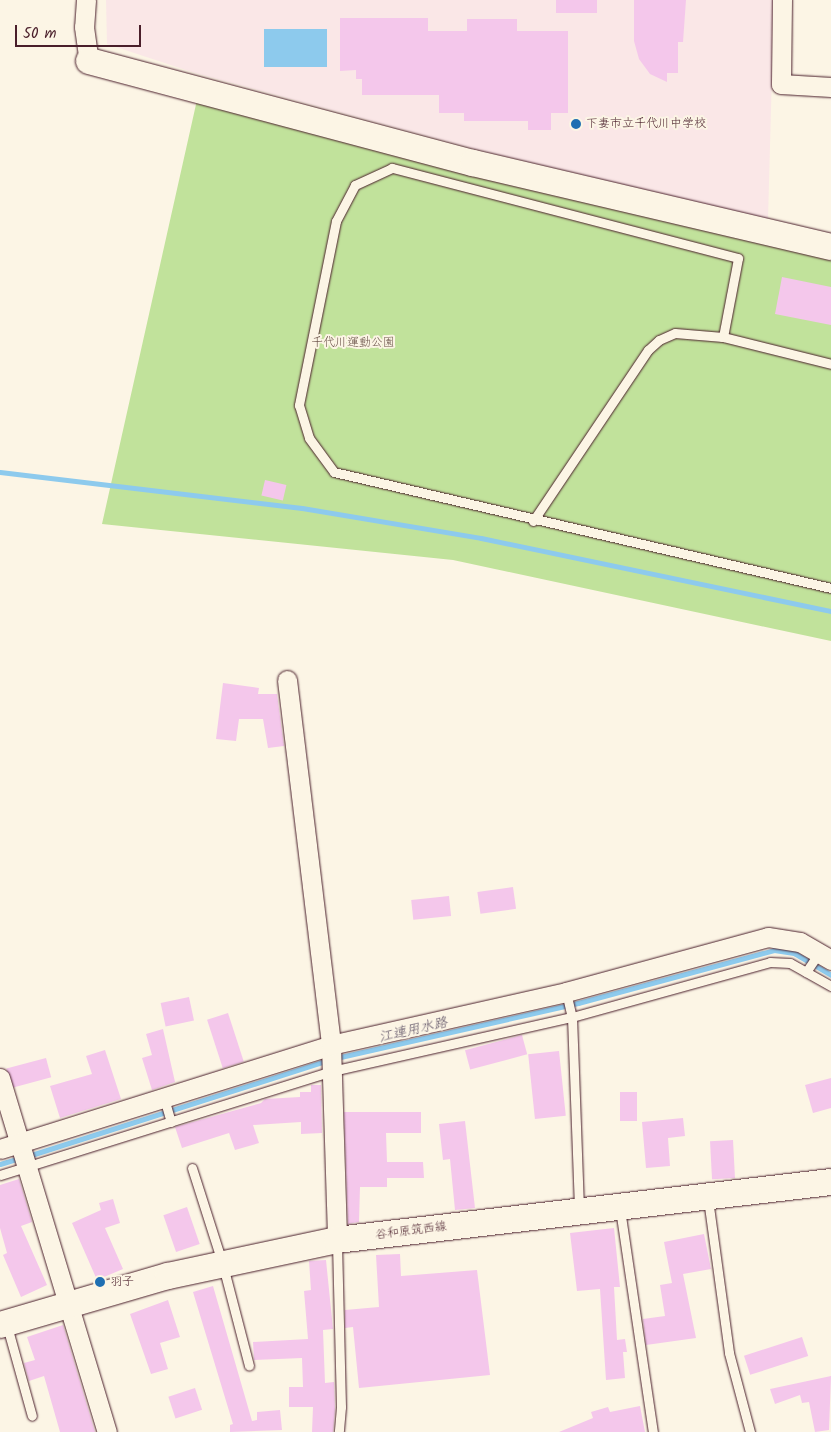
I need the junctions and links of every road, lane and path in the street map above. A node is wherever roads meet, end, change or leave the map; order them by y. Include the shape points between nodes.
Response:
1 (86, 0) edge
2 (782, 0) edge
3 (89, 61) joint
4 (831, 87) edge
5 (831, 247) edge
6 (724, 337) junction
7 (831, 364) edge
8 (533, 521) junction
9 (831, 588) edge
10 (287, 680) dead end
11 (821, 958) edge
12 (806, 972) junction
13 (831, 986) edge
14 (566, 992) junction
15 (572, 1017) junction
16 (331, 1045) junction
17 (332, 1071) junction
18 (0, 1078) edge
19 (164, 1098) junction
20 (171, 1122) junction
21 (19, 1144) junction
22 (0, 1149) edge
23 (26, 1168) junction
24 (192, 1168) dead end
25 (0, 1175) edge
26 (831, 1182) edge
27 (708, 1196) junction
28 (619, 1207) junction
29 (579, 1212) junction
30 (337, 1240) junction
31 (222, 1262) junction
32 (68, 1305) junction
33 (3, 1324) edge
34 (249, 1366) dead end
35 (32, 1416) dead end
36 (107, 1432) edge
37 (339, 1432) edge
38 (653, 1432) edge
39 (750, 1432) edge

1 - 3 street via 84,27
2 - 4 street via 781,84
3 - 5 main road via 473,163
6 - 7 lane
6 - 8 lane via 675,333 654,345
6 - 8 lane via 738,258 392,168 355,185 336,221 299,405 309,438 334,472
8 - 9 lane
10 - 16 street
11 - 12 lane
11 - 14 street via 800,942 768,937
12 - 13 lane
12 - 15 lane via 790,963 770,962
14 - 15 lane
14 - 16 street
15 - 17 lane
15 - 29 lane
16 - 17 street
16 - 19 street
17 - 20 lane
17 - 30 street
18 - 21 street
19 - 20 lane
19 - 21 street
20 - 23 lane
21 - 22 street
21 - 23 street
23 - 25 lane
23 - 32 street
24 - 31 lane
26 - 27 main road, 谷和原筑西線
27 - 28 main road, 谷和原筑西線
27 - 39 lane via 729,1353
28 - 29 main road, 谷和原筑西線
28 - 38 lane
29 - 30 main road, 谷和原筑西線
30 - 31 main road, 谷和原筑西線
30 - 37 lane via 342,1407
31 - 32 main road, 谷和原筑西線
31 - 34 lane
32 - 33 main road, 谷和原筑西線
32 - 36 street
33 - 35 lane

